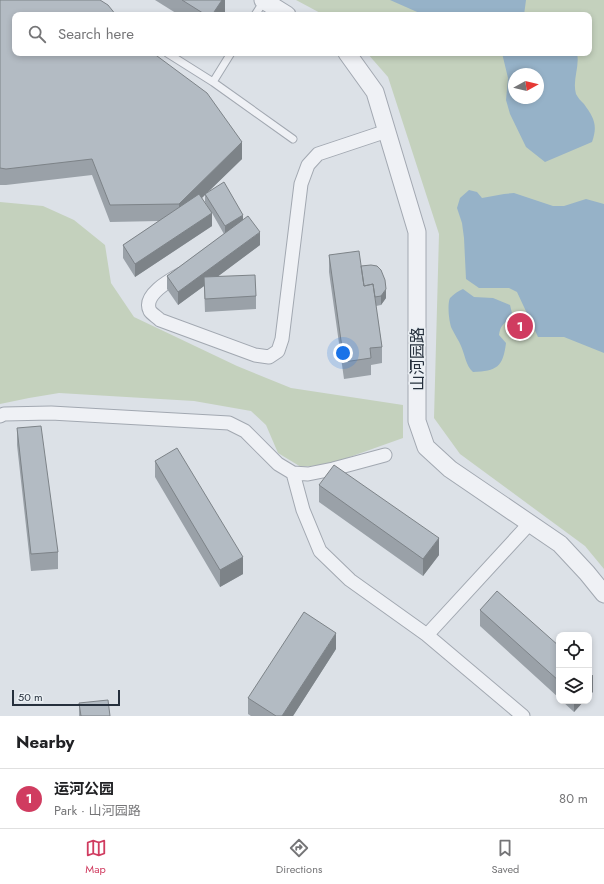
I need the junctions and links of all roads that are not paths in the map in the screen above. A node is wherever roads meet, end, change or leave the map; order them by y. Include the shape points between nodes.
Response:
1 (263, 0) edge
2 (257, 12) edge
3 (282, 12) edge
4 (172, 56) edge
5 (229, 56) edge
6 (349, 56) edge
7 (213, 82) junction
8 (387, 131) junction
9 (294, 139) dead end
10 (193, 265) edge
11 (0, 416) edge
12 (385, 455) dead end
13 (293, 473) junction
14 (530, 523) junction
15 (604, 594) edge
16 (427, 635) junction
17 (523, 716) edge

1 - 2 lane
1 - 3 street
4 - 7 lane
5 - 7 lane
6 - 8 street, 山河园路 via 375,92
7 - 9 lane
8 - 10 street via 318,154 308,165 301,184 282,339 278,351 269,357 255,355 160,320 150,311 149,302 155,291
8 - 14 street, 山河园路 via 417,232 417,421 426,447 450,469
11 - 13 street via 51,413 229,423 245,432 278,464
12 - 13 street via 327,471
13 - 16 street via 303,510 320,551 350,580
14 - 15 street, 山河园路 via 560,544
14 - 16 street
16 - 17 street

